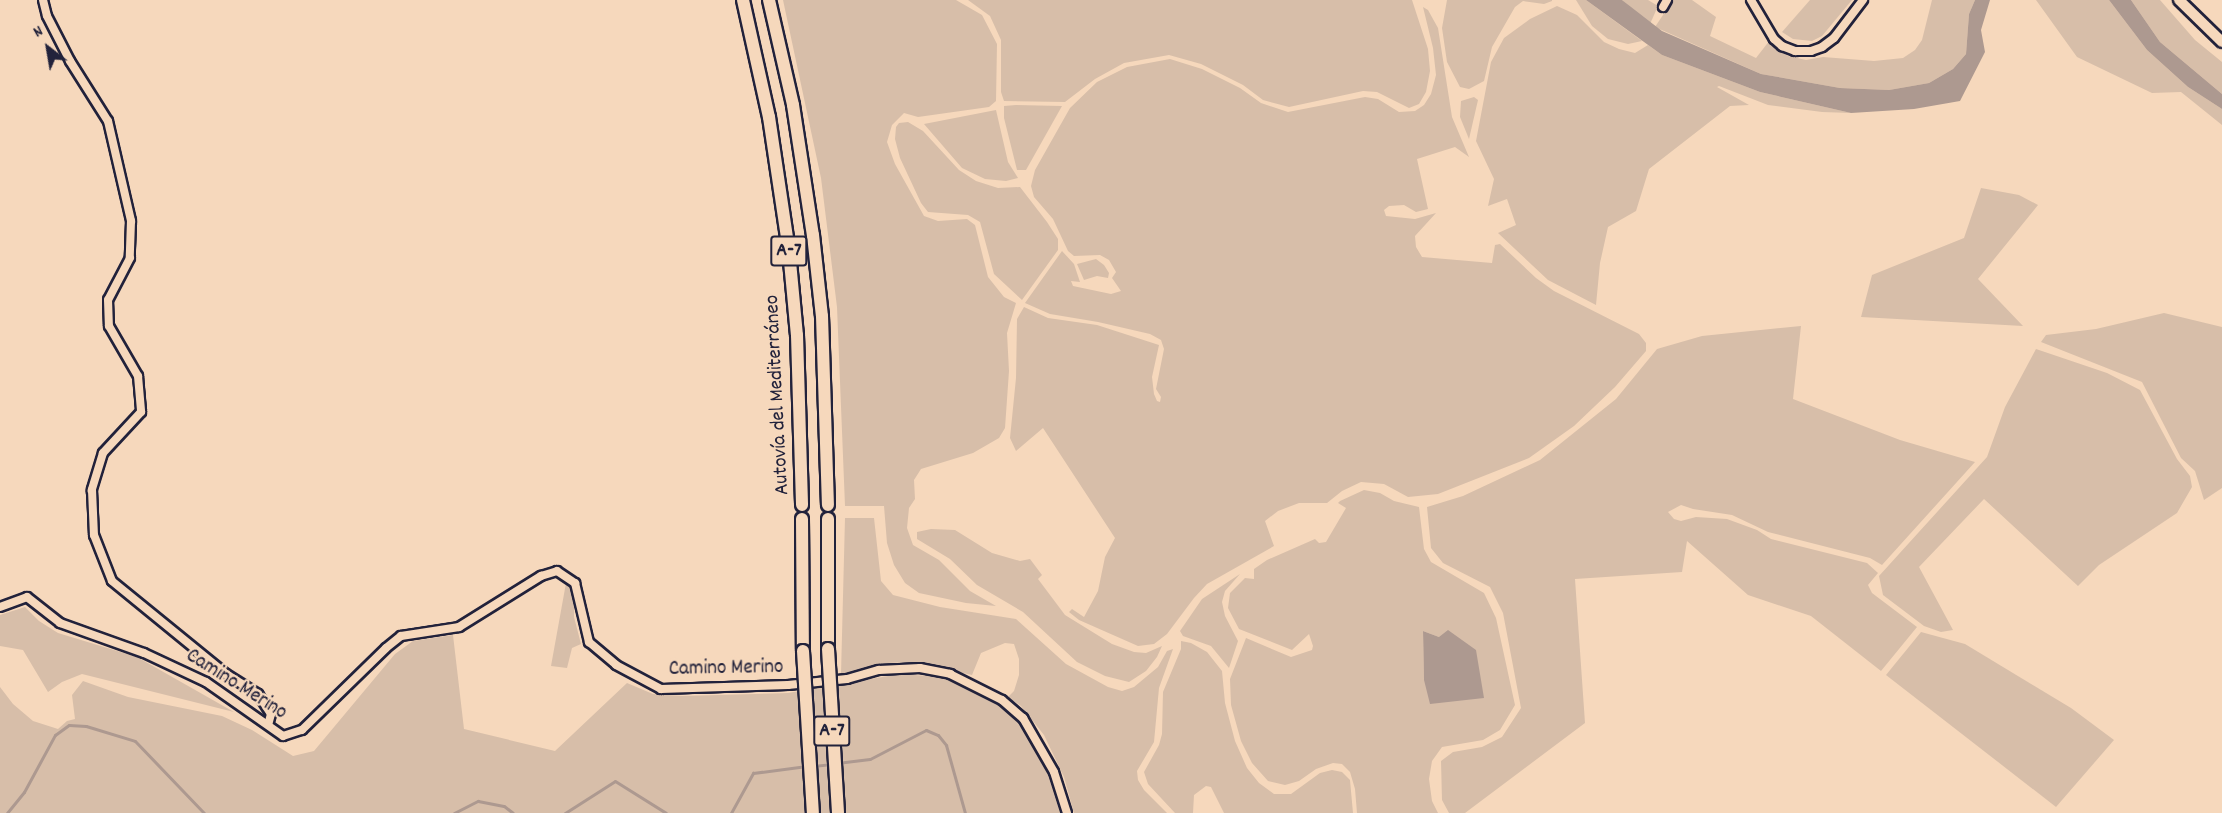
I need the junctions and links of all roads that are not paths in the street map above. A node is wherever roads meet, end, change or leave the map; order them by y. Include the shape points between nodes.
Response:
1 (43, 0) edge
2 (743, 0) edge
3 (769, 0) edge
4 (1750, 0) edge
5 (1863, 0) edge
6 (2179, 0) edge
7 (2222, 42) edge
8 (802, 505) dead end
9 (828, 505) dead end
10 (802, 519) dead end
11 (828, 519) dead end
12 (0, 607) edge
13 (268, 725) junction
14 (813, 813) edge
15 (838, 813) edge
16 (1067, 813) edge

1 - 13 street via 70,61 108,121 131,221 130,258 108,300 109,326 138,376 141,412 103,453 92,490 94,535 112,581 226,674 258,694 271,714
2 - 8 highway, Autovía del Mediterráneo / A-7 via 769,117 789,250 797,334
3 - 9 highway, A-7 via 793,105 813,235 822,316
4 - 5 street via 1782,46 1811,51 1834,38
6 - 7 main road
10 - 14 highway, Autovía del Mediterráneo / A-7, bridge via 803,651
11 - 15 highway, A-7, bridge via 828,649
12 - 13 street, Camino Merino via 27,597 60,623 144,653 206,682
13 - 16 street, Camino Merino via 283,736 302,730 401,636 459,627 541,576 556,571 575,583 589,642 616,665 661,689 788,686 847,680 879,670 920,668 950,674 1002,700 1023,718 1054,772

